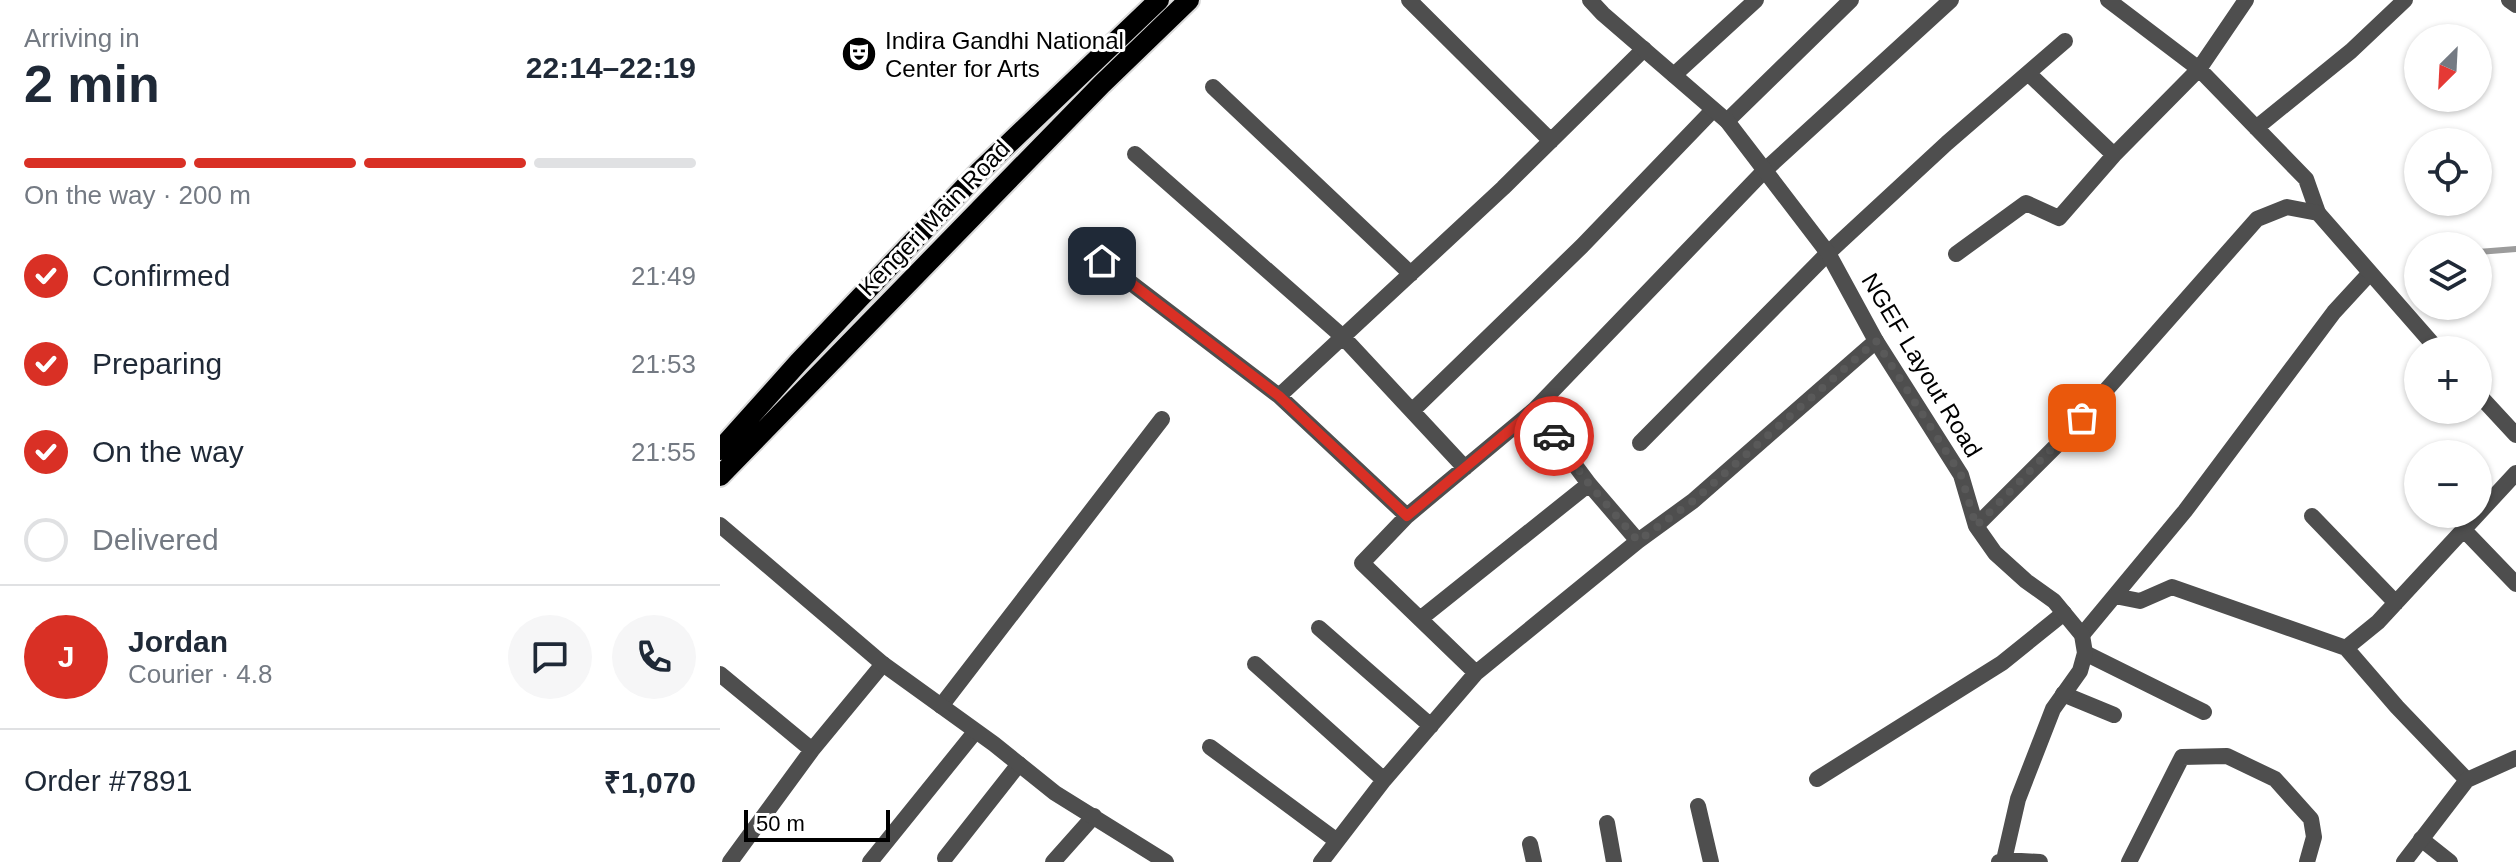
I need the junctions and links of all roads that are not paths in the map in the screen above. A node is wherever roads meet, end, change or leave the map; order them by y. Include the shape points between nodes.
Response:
1 (1159, 0) edge
2 (1189, 0) edge
3 (1409, 0) edge
4 (1590, 0) edge
5 (1756, 0) edge
6 (1851, 0) edge
7 (1951, 0) edge
8 (2108, 0) edge
9 (2246, 0) edge
10 (2405, 0) edge
11 (2509, 0) edge
12 (2516, 5) edge
13 (2065, 41) dead end
14 (1644, 49) junction
15 (2199, 69) junction
16 (2028, 73) junction
17 (1674, 75) junction
18 (1213, 87) dead end
19 (1713, 110) junction
20 (1727, 121) junction
21 (2256, 128) junction
22 (1551, 141) junction
23 (1135, 154) dead end
24 (2114, 155) junction
25 (1764, 171) junction
26 (2318, 213) junction
27 (1076, 241) dead end
28 (1828, 253) junction
29 (1956, 254) dead end
30 (1411, 274) junction
31 (2369, 274) junction
32 (2425, 336) edge
33 (1343, 337) junction
34 (1876, 341) junction
35 (1279, 396) junction
36 (2492, 409) edge
37 (1534, 410) junction
38 (1412, 411) junction
39 (1162, 419) dead end
40 (2516, 435) edge
41 (1640, 443) dead end
42 (720, 450) edge
43 (1465, 468) junction
44 (2516, 473) edge
45 (720, 476) edge
46 (1589, 484) junction
47 (1407, 516) junction
48 (2312, 516) dead end
49 (720, 525) edge
50 (1976, 526) junction
51 (2464, 530) junction
52 (1638, 541) junction
53 (2516, 584) edge
54 (2115, 596) junction
55 (2396, 603) junction
56 (2064, 613) junction
57 (1420, 619) junction
58 (1319, 628) dead end
59 (2082, 635) junction
60 (2346, 648) junction
61 (2085, 653) junction
62 (883, 664) junction
63 (1255, 664) dead end
64 (1476, 673) junction
65 (720, 674) edge
66 (2063, 694) junction
67 (941, 706) junction
68 (2204, 712) dead end
69 (2114, 715) dead end
70 (1431, 726) junction
71 (975, 732) junction
72 (1210, 747) dead end
73 (812, 750) junction
74 (2513, 762) edge
75 (1019, 764) junction
76 (1817, 779) dead end
77 (1384, 780) junction
78 (2467, 780) junction
79 (1698, 806) dead end
80 (1094, 816) junction
81 (1607, 823) dead end
82 (2421, 839) junction
83 (1337, 841) junction
84 (1530, 844) dead end
85 (945, 858) dead end
86 (2001, 861) edge
87 (2030, 861) edge
88 (730, 862) edge
89 (870, 862) edge
90 (1053, 862) edge
91 (1166, 862) edge
92 (1321, 862) edge
93 (1534, 862) edge
94 (1614, 862) edge
95 (1711, 862) edge
96 (2129, 862) edge
97 (2307, 862) edge
98 (2404, 862) edge
99 (2450, 862) edge

1 - 42 main road, Kengeri Main Road via 980,171
2 - 45 main road, Kengeri Main Road
3 - 22 street
4 - 14 street, NGEF Layout Road
5 - 17 street
6 - 20 street
7 - 25 street
8 - 15 street
9 - 15 street
10 - 21 street
11 - 12 street
13 - 16 street
14 - 17 street, NGEF Layout Road
14 - 22 street
15 - 21 street
15 - 24 street
16 - 24 street
16 - 28 street
17 - 19 street, NGEF Layout Road
18 - 30 street
19 - 20 street, NGEF Layout Road
19 - 38 street
20 - 25 street, NGEF Layout Road
21 - 26 street via 2306,179
22 - 30 street
23 - 33 street
24 - 29 street via 2059,218 2026,203
25 - 28 street, NGEF Layout Road
25 - 37 street
26 - 31 street
26 - 50 street via 2287,207 2257,219 2062,440
27 - 35 street
28 - 34 street, NGEF Layout Road
28 - 41 street
30 - 33 street
31 - 32 street
31 - 54 street
33 - 35 street
33 - 38 street
34 - 50 street, NGEF Layout Road via 1961,475
34 - 52 street via 1693,501
35 - 47 street
36 - 40 street
37 - 43 street
37 - 46 street
38 - 43 street
39 - 67 street
43 - 47 street
44 - 51 street
46 - 52 street
46 - 57 street
47 - 57 street via 1362,563
48 - 55 street
49 - 62 street
50 - 56 street via 1995,553
51 - 53 street
51 - 55 street
52 - 64 street
54 - 59 street
54 - 60 street via 2140,601 2172,587
55 - 60 street
56 - 59 street
56 - 76 street via 2002,663
57 - 64 street
58 - 70 street
59 - 61 street
60 - 78 street
61 - 66 street via 2080,671
61 - 68 street
62 - 67 street
62 - 73 street
63 - 77 street
64 - 70 street
65 - 73 street
66 - 69 street
66 - 86 street via 2018,799
67 - 71 street
70 - 77 street
71 - 75 street
71 - 89 street
72 - 83 street
73 - 88 street
74 - 78 street
75 - 80 street
75 - 85 street
77 - 83 street
78 - 82 street
79 - 95 street
80 - 90 street
80 - 91 street
81 - 94 street
82 - 98 street
82 - 99 street
83 - 92 street
84 - 93 street
86 - 87 street
96 - 97 street via 2182,757 2227,756 2275,779 2311,819 2314,837

